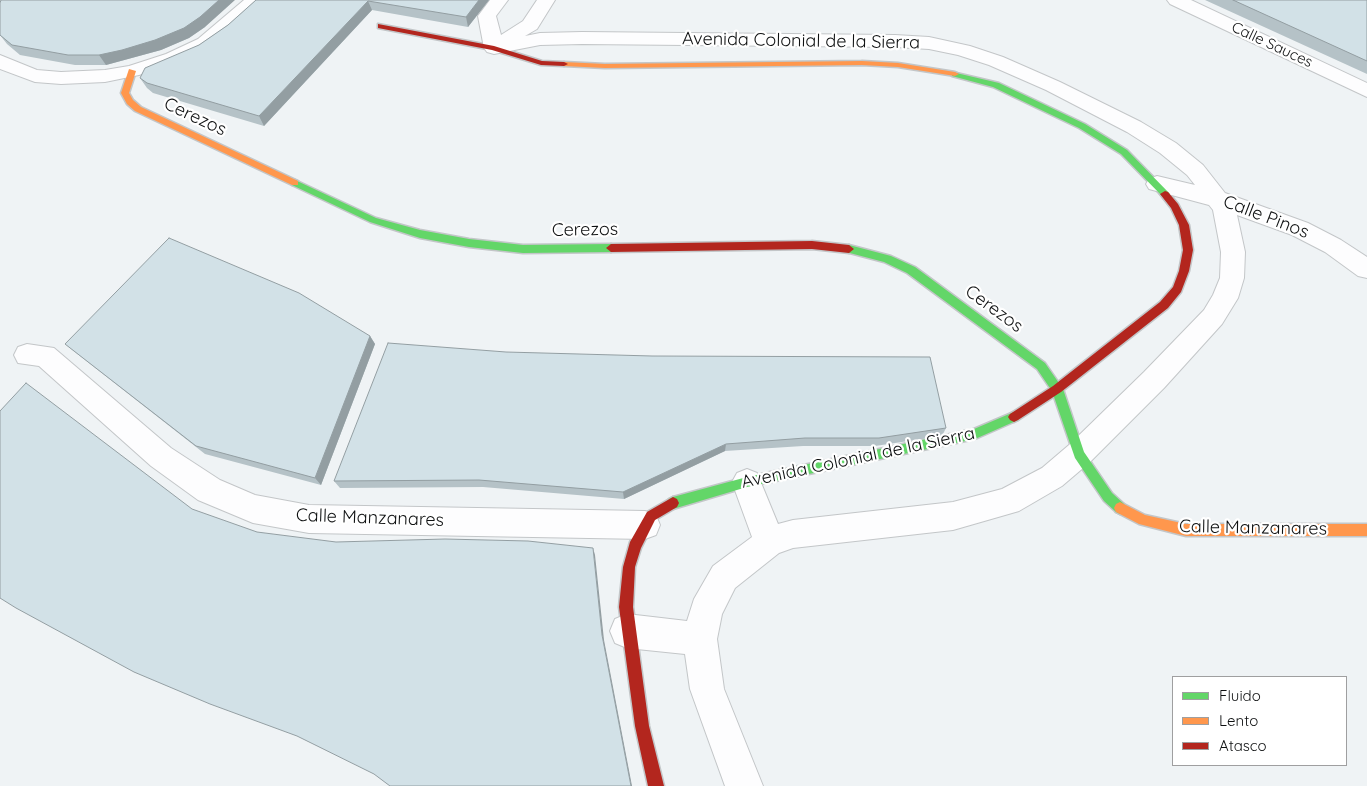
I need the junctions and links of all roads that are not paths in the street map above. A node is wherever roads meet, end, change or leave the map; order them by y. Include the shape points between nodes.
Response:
1 (255, 0) edge
2 (499, 0) edge
3 (546, 0) edge
4 (1176, 0) edge
5 (381, 26) dead end
6 (494, 48) junction
7 (0, 62) edge
8 (132, 71) junction
9 (1367, 91) edge
10 (1157, 184) junction
11 (1218, 198) junction
12 (1367, 269) edge
13 (27, 355) dead end
14 (1056, 389) junction
15 (1079, 454) junction
16 (748, 482) junction
17 (645, 525) junction
18 (1367, 530) edge
19 (769, 542) junction
20 (627, 631) junction
21 (700, 640) junction
22 (656, 786) edge
23 (745, 786) edge

1 - 8 street via 205,42 173,58
2 - 6 street via 487,16
3 - 6 street via 530,25
4 - 9 street, Calle Sauces
5 - 6 street
6 - 10 street, Avenida Colonial de la Sierra via 541,63 605,66 862,63 960,75 996,85 1082,126 1124,152
6 - 11 street, Avenida Colonial de la Sierra via 557,38 895,40 963,50 1052,86 1134,127 1195,170
7 - 8 street via 35,76 61,78
8 - 14 street, Cerezos via 125,93 138,109 373,220 420,234 523,249 812,245 865,252 912,270 1033,359 1048,374
10 - 11 street, Calle Pinos
10 - 14 street, Avenida Colonial de la Sierra via 1176,206 1184,225 1188,250 1177,289 1150,317
11 - 12 street, Calle Pinos via 1300,229
11 - 15 street, Avenida Colonial de la Sierra via 1229,225 1233,252 1232,278 1225,298 1206,324
13 - 17 street, Calle Manzanares via 45,356 161,457 209,490 253,509 309,519
14 - 15 street, Calle Manzanares
14 - 16 street, Avenida Colonial de la Sierra via 1012,418 975,434
15 - 18 street, Calle Manzanares via 1108,497 1122,510 1143,520 1186,530
15 - 19 street, Avenida Colonial de la Sierra via 1052,477 1008,501 953,516 793,534
16 - 17 street, Avenida Colonial de la Sierra via 666,506 651,516
16 - 19 street
17 - 20 street, Avenida Colonial de la Sierra via 629,567
19 - 21 street, Avenida Colonial de la Sierra via 724,577 706,610
20 - 21 street
20 - 22 street, Avenida Colonial de la Sierra via 642,726
21 - 23 street, Avenida Colonial de la Sierra via 707,689

